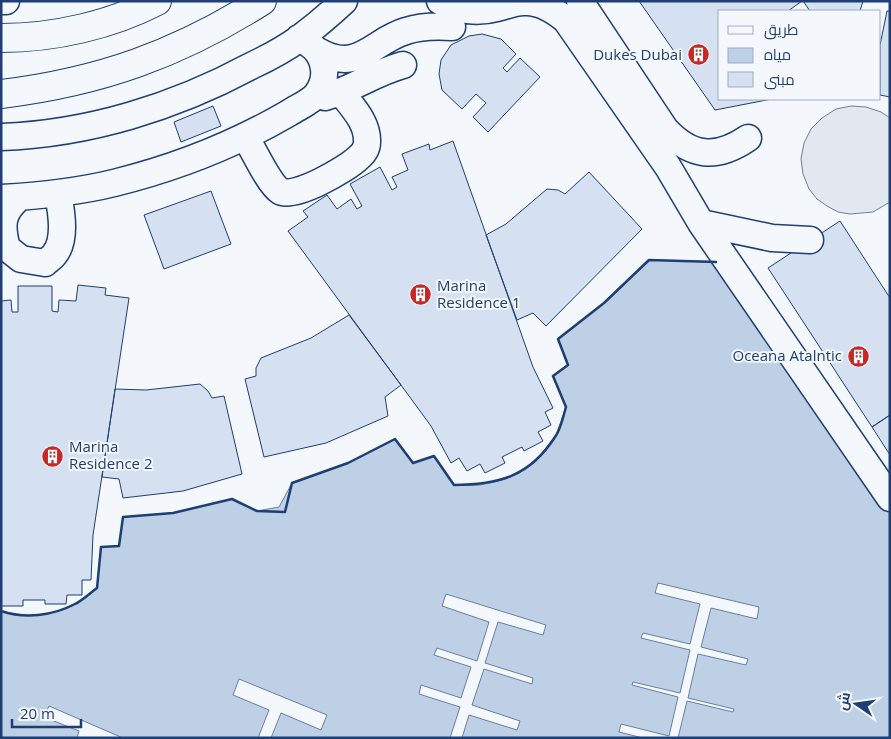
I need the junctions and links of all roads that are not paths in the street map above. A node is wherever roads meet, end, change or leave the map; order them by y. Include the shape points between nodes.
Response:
1 (1, 1) edge
2 (6, 1) edge
3 (157, 1) edge
4 (262, 1) edge
5 (344, 1) edge
6 (440, 1) edge
7 (524, 1) edge
8 (580, 1) edge
9 (452, 27) dead end
10 (1, 38) edge
11 (309, 45) junction
12 (403, 65) dead end
13 (341, 92) junction
14 (1, 94) edge
15 (308, 102) junction
16 (246, 136) junction
17 (1, 138) edge
18 (748, 138) dead end
19 (58, 193) junction
20 (10, 198) edge
21 (701, 223) junction
22 (810, 240) dead end
23 (890, 498) edge

1 - 2 street
3 - 10 main road via 105,22 60,33
4 - 14 main road via 198,38 154,58 76,82
5 - 11 street
6 - 7 street via 455,8 480,10
7 - 21 street via 554,10 566,20 668,167
8 - 18 street via 665,129 676,140 689,148 720,152
9 - 11 street via 420,27 405,31 352,59 328,57
11 - 15 street via 323,61 325,73 317,94
11 - 17 street via 159,106 85,126
12 - 13 street
13 - 15 street
13 - 16 street via 364,123 366,147 346,167 302,190 285,194 279,191
15 - 16 street
16 - 19 street via 154,172
19 - 20 street
19 - 20 street via 63,223 59,246 45,263 21,259 7,248 4,237
21 - 22 street via 772,238
21 - 23 street

